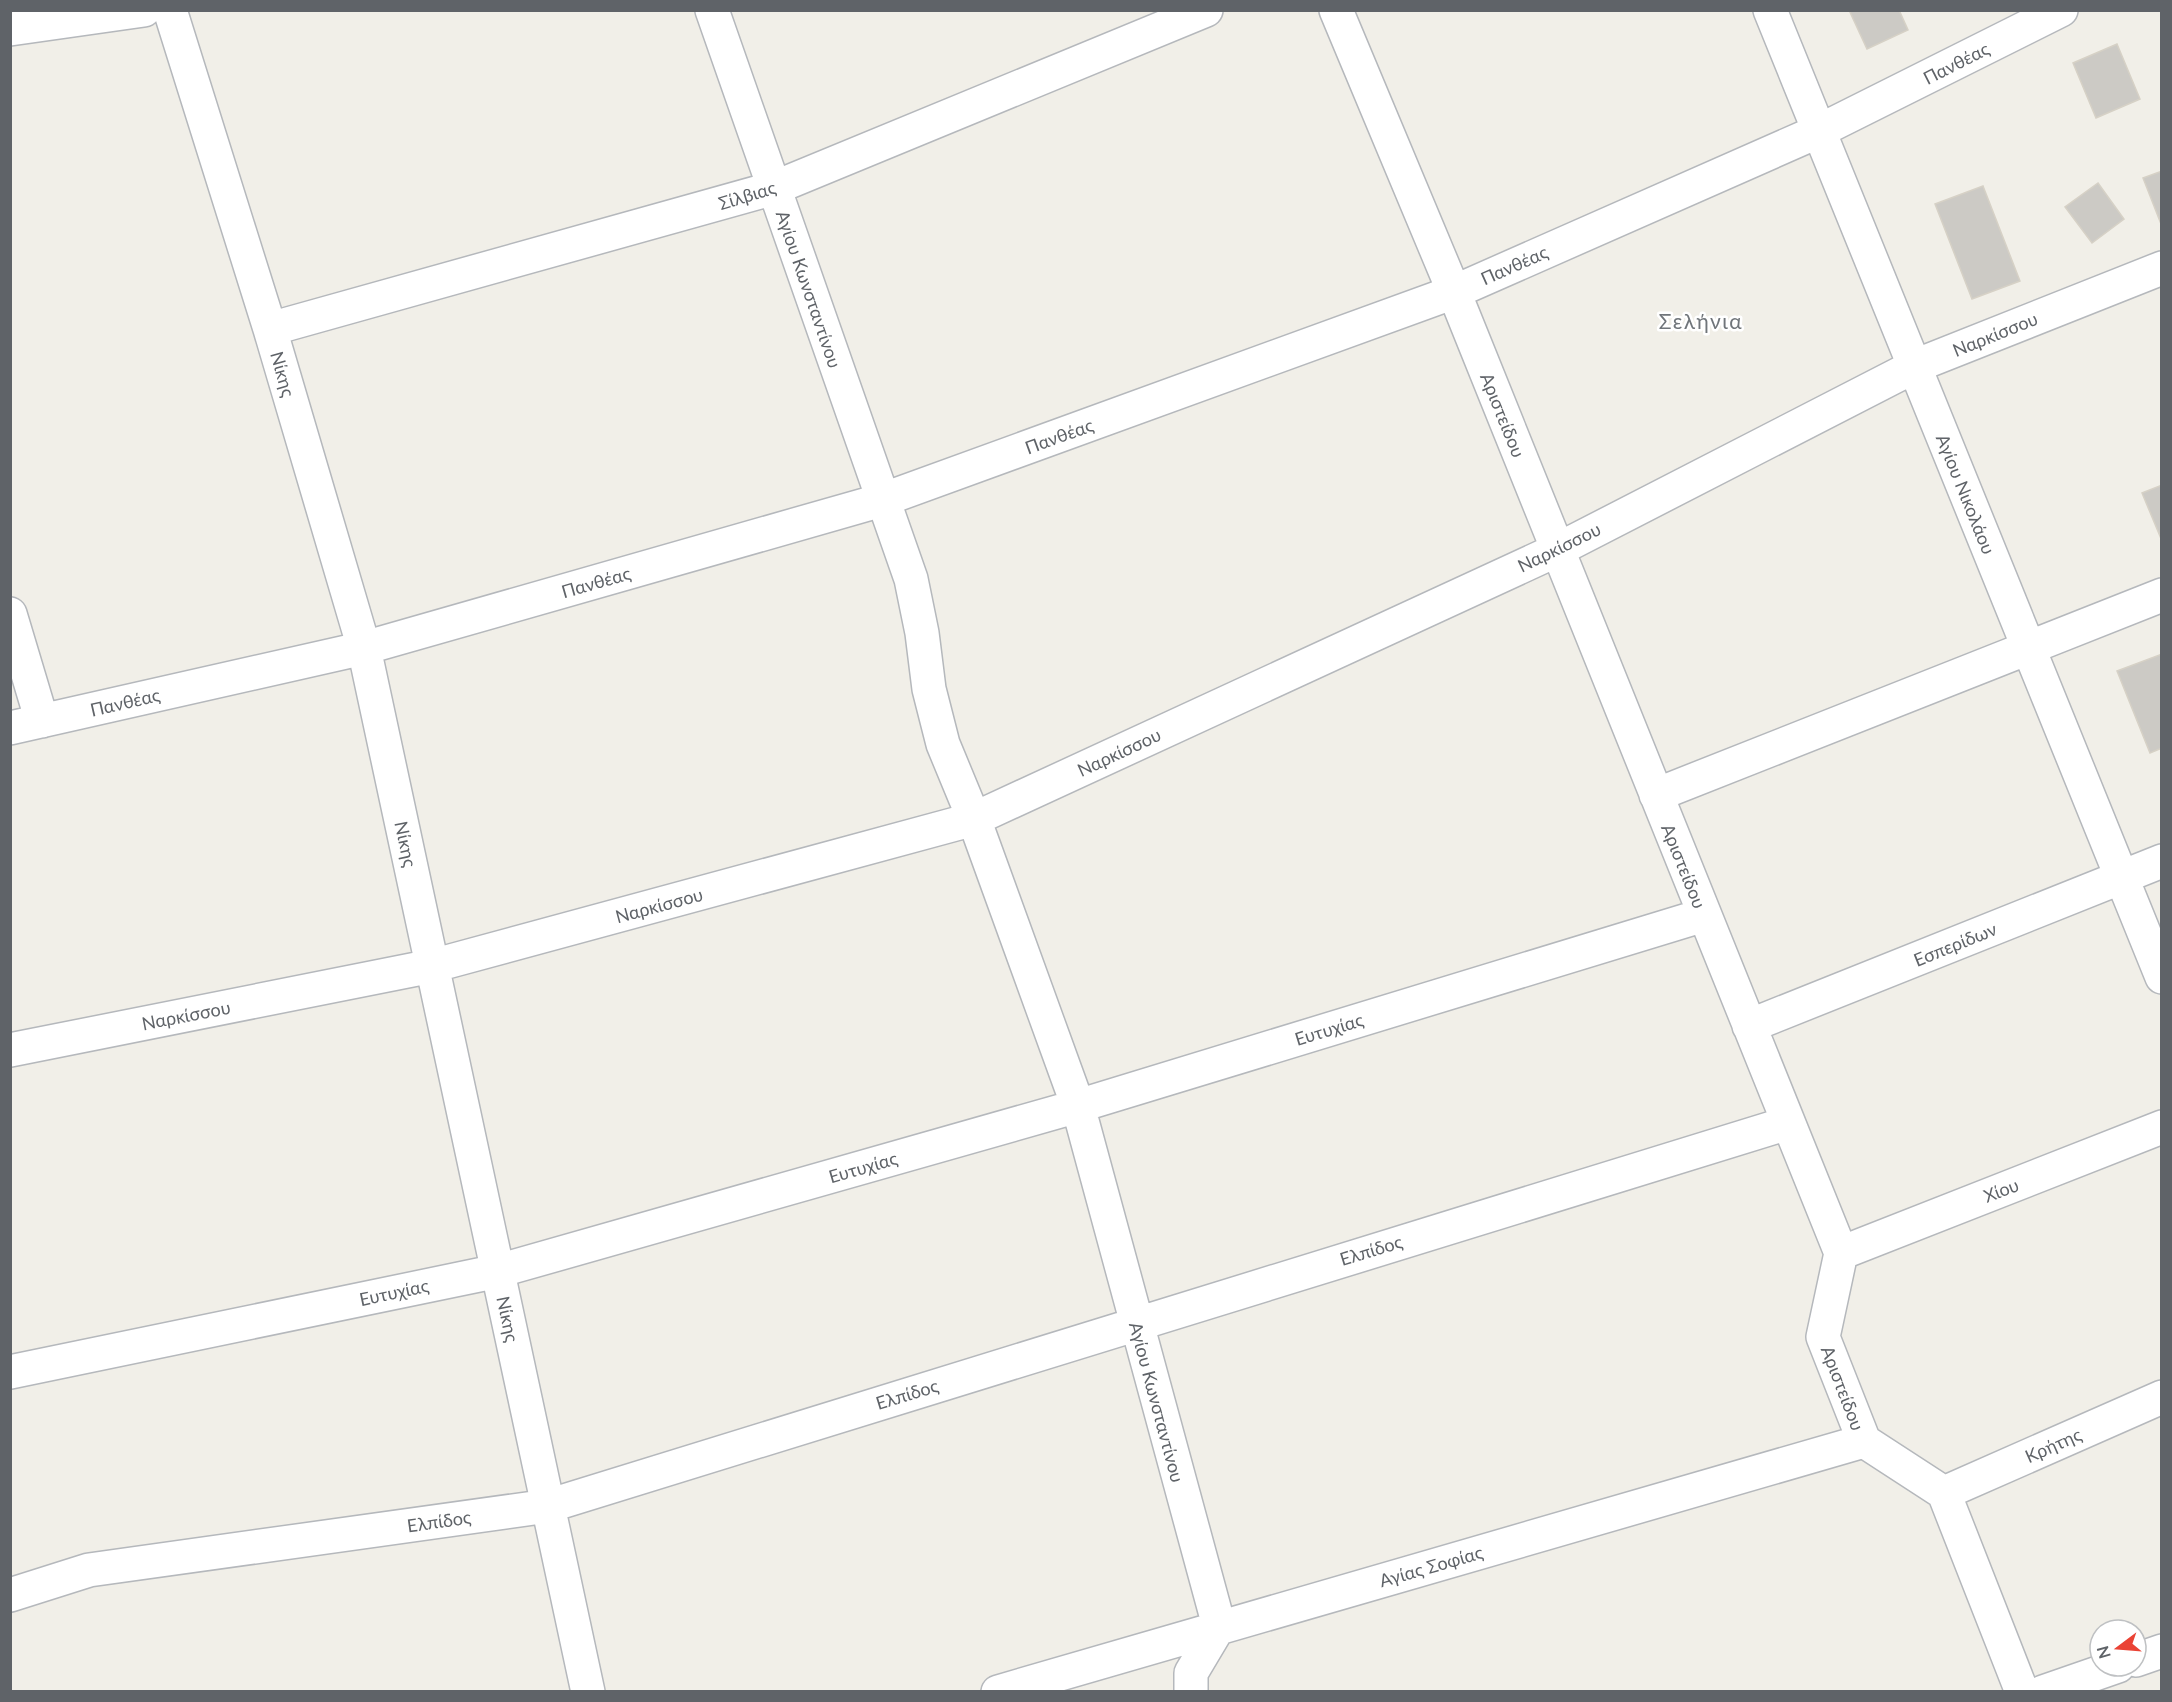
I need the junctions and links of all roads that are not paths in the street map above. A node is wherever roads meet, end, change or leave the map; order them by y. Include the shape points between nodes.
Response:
1 (144, 10) edge
2 (170, 10) edge
3 (712, 10) edge
4 (1206, 10) edge
5 (1336, 10) edge
6 (1770, 10) edge
7 (2061, 10) edge
8 (10, 30) edge
9 (1819, 131) junction
10 (774, 188) junction
11 (2162, 268) edge
12 (1454, 292) junction
13 (270, 329) junction
14 (1915, 366) junction
15 (882, 500) junction
16 (1557, 550) junction
17 (2162, 595) edge
18 (10, 614) edge
19 (364, 648) junction
20 (2029, 648) junction
21 (42, 721) junction
22 (10, 728) edge
23 (1656, 795) junction
24 (974, 819) junction
25 (2162, 861) edge
26 (2121, 877) junction
27 (1704, 915) junction
28 (432, 966) junction
29 (2162, 977) edge
30 (1749, 1026) junction
31 (10, 1050) edge
32 (1078, 1106) junction
33 (1788, 1123) junction
34 (2162, 1127) edge
35 (1840, 1253) junction
36 (498, 1271) junction
37 (1136, 1323) junction
38 (10, 1372) edge
39 (2162, 1397) edge
40 (1864, 1441) junction
41 (1944, 1493) junction
42 (548, 1506) junction
43 (10, 1595) edge
44 (1219, 1626) junction
45 (2088, 1676) edge
46 (588, 1692) edge
47 (998, 1692) edge
48 (1191, 1692) edge
49 (2022, 1692) edge
50 (2043, 1692) edge

1 - 8 street
2 - 13 street, Νίκης
3 - 10 street, Αγίου Κωνσταντίνου
4 - 10 street, Σίλβιας
5 - 12 street, Αριστείδου
6 - 9 street, Αγίου Νικολάου
7 - 9 street, Πανθέας
9 - 12 street, Πανθέας
9 - 14 street, Αγίου Νικολάου
10 - 13 street, Σίλβιας
10 - 15 street, Αγίου Κωνσταντίνου
11 - 14 street, Ναρκίσσου
12 - 15 street, Πανθέας
12 - 16 street, Αριστείδου
13 - 19 street, Νίκης
14 - 16 street, Ναρκίσσου
14 - 20 street, Αγίου Νικολάου
15 - 19 street, Πανθέας
15 - 24 street, Αγίου Κωνσταντίνου via 911,579 929,689 943,744
16 - 23 street, Αριστείδου
16 - 24 street, Ναρκίσσου
17 - 20 street
18 - 21 street
19 - 21 street, Πανθέας
19 - 28 street, Νίκης
20 - 23 street
20 - 26 street, Αγίου Νικολάου
21 - 22 street, Πανθέας
23 - 27 street, Αριστείδου
24 - 28 street, Ναρκίσσου
24 - 32 street, Αγίου Κωνσταντίνου
25 - 26 street, Εσπερίδων
26 - 29 street, Αγίου Νικολάου
26 - 30 street, Εσπερίδων
27 - 30 street, Αριστείδου
27 - 32 street, Ευτυχίας
28 - 31 street, Ναρκίσσου
28 - 36 street, Νίκης
30 - 33 street, Αριστείδου
32 - 36 street, Ευτυχίας
32 - 37 street, Αγίου Κωνσταντίνου
33 - 35 street, Αριστείδου
33 - 37 street, Ελπίδος
34 - 35 street, Χίου
35 - 40 street, Αριστείδου via 1823,1337
36 - 38 street, Ευτυχίας
36 - 42 street, Νίκης
37 - 42 street, Ελπίδος
37 - 44 street, Αγίου Κωνσταντίνου
39 - 41 street, Κρήτης
40 - 41 street, Αριστείδου
40 - 44 street, Αγίας Σοφίας
41 - 49 street
42 - 43 street, Ελπίδος via 89,1570
42 - 46 street, Νίκης
44 - 47 street, Αγίας Σοφίας
44 - 48 street via 1191,1673
45 - 50 street

